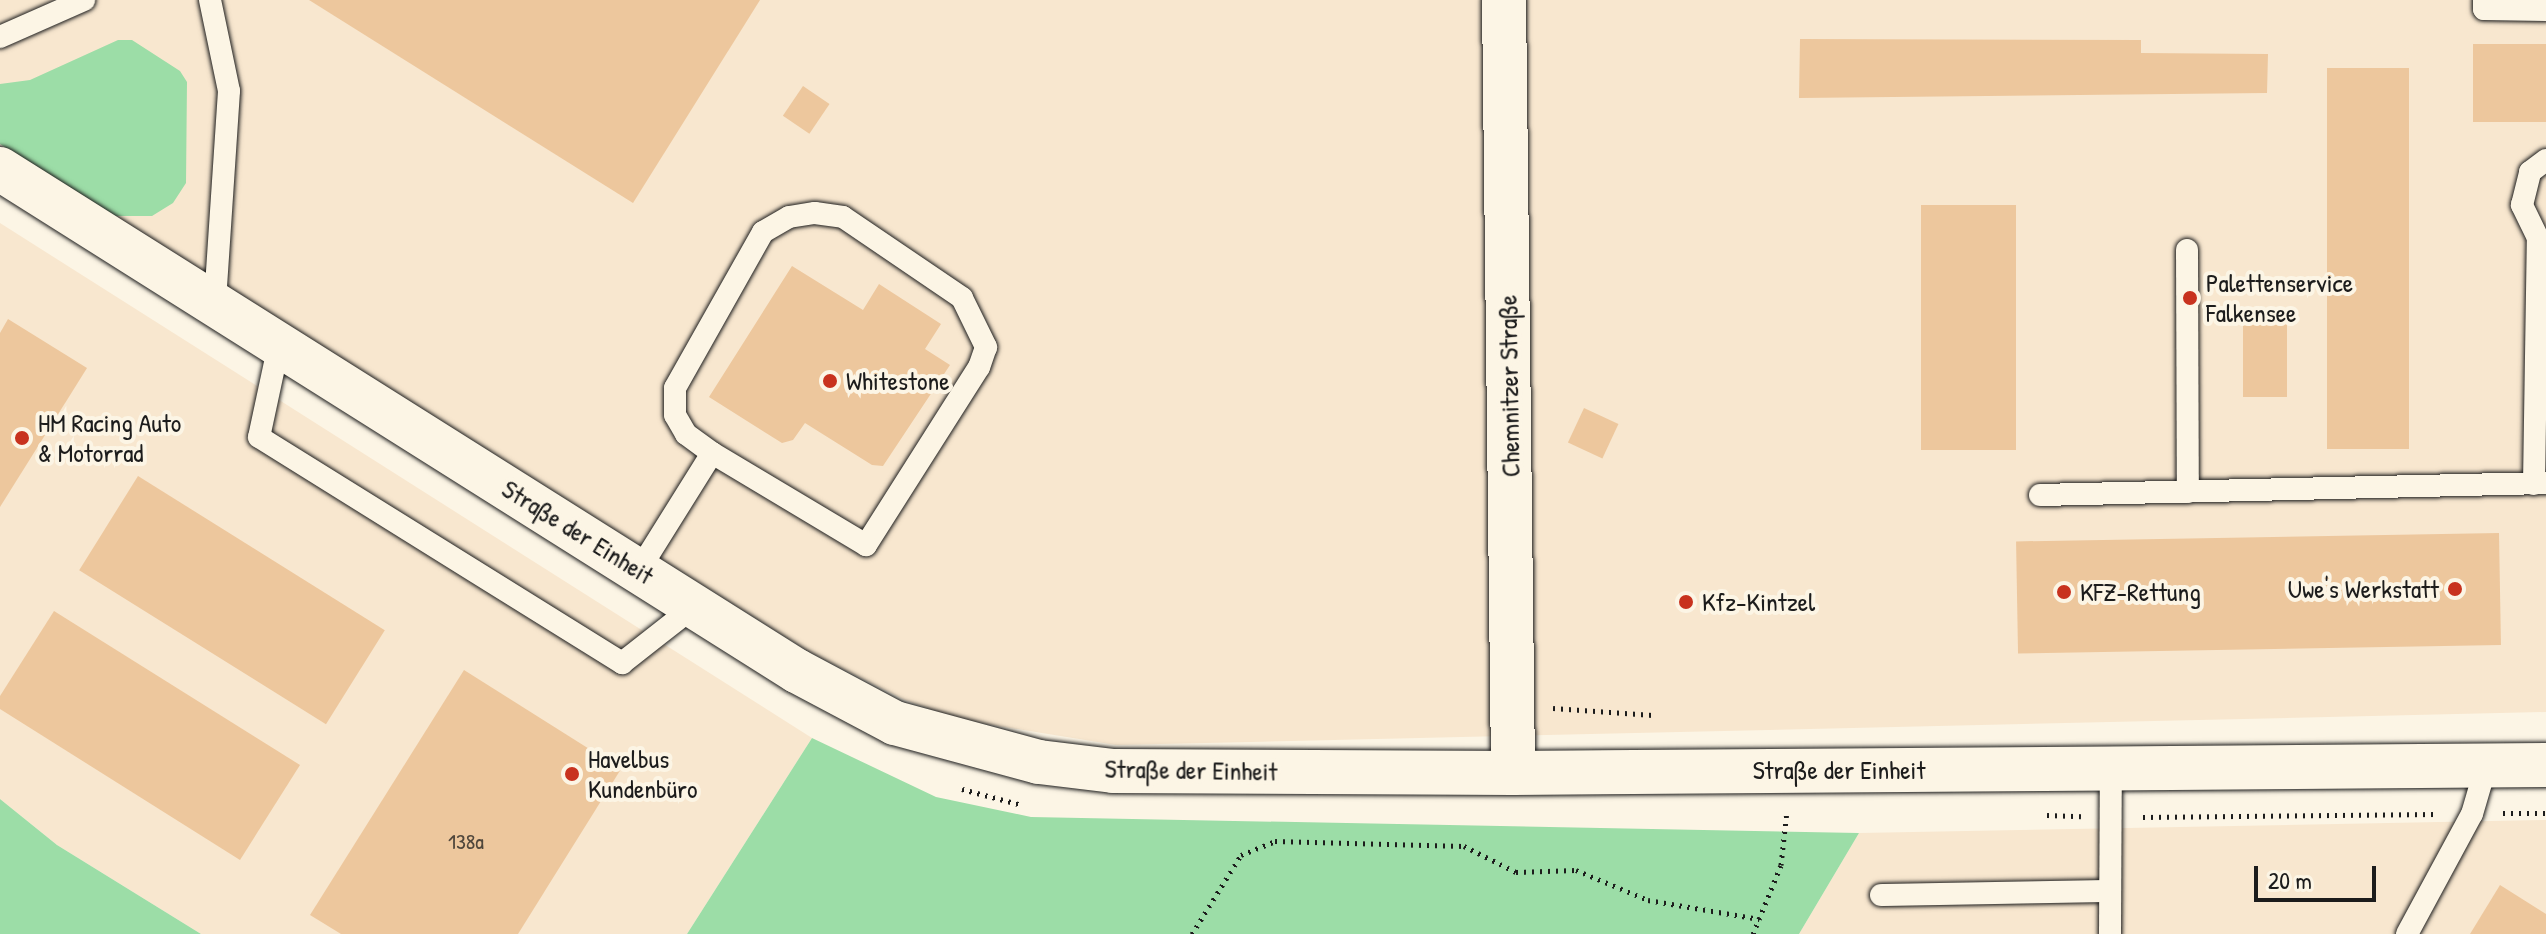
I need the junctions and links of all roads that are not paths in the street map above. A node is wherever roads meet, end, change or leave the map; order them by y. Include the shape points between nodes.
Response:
1 (84, 0) edge
2 (210, 0) edge
3 (1504, 0) edge
4 (2484, 0) edge
5 (2546, 10) edge
6 (0, 37) edge
7 (2546, 160) edge
8 (0, 169) edge
9 (2542, 238) edge
10 (2187, 250) dead end
11 (215, 304) junction
12 (279, 344) junction
13 (712, 453) junction
14 (2540, 483) edge
15 (2188, 492) junction
16 (2040, 495) dead end
17 (639, 570) junction
18 (696, 605) junction
19 (2546, 765) edge
20 (2486, 766) junction
21 (2111, 770) junction
22 (1513, 773) junction
23 (2109, 891) junction
24 (1881, 895) dead end
25 (2110, 934) edge
26 (2407, 934) edge

1 - 6 lane
2 - 11 lane via 229,91
3 - 22 street, Chemnitzer Straße
4 - 5 lane via 2484,9
7 - 9 lane via 2530,172 2523,188 2525,217
8 - 11 street, Straße der Einheit
9 - 14 lane
10 - 15 lane
11 - 12 street, Straße der Einheit
12 - 17 street, Straße der Einheit
12 - 18 lane via 259,437 622,663
13 - 13 lane via 686,434 675,415 675,388 763,232 789,217 843,217 962,298 974,317 986,347 979,367 866,545
13 - 17 lane
14 - 15 lane
15 - 16 lane
17 - 18 street, Straße der Einheit
18 - 22 street, Straße der Einheit via 797,671 895,723 1039,762 1113,771
19 - 20 street, Straße der Einheit
20 - 21 street, Straße der Einheit
20 - 26 lane via 2472,814
21 - 22 street, Straße der Einheit
21 - 23 lane
23 - 24 lane
23 - 25 lane

